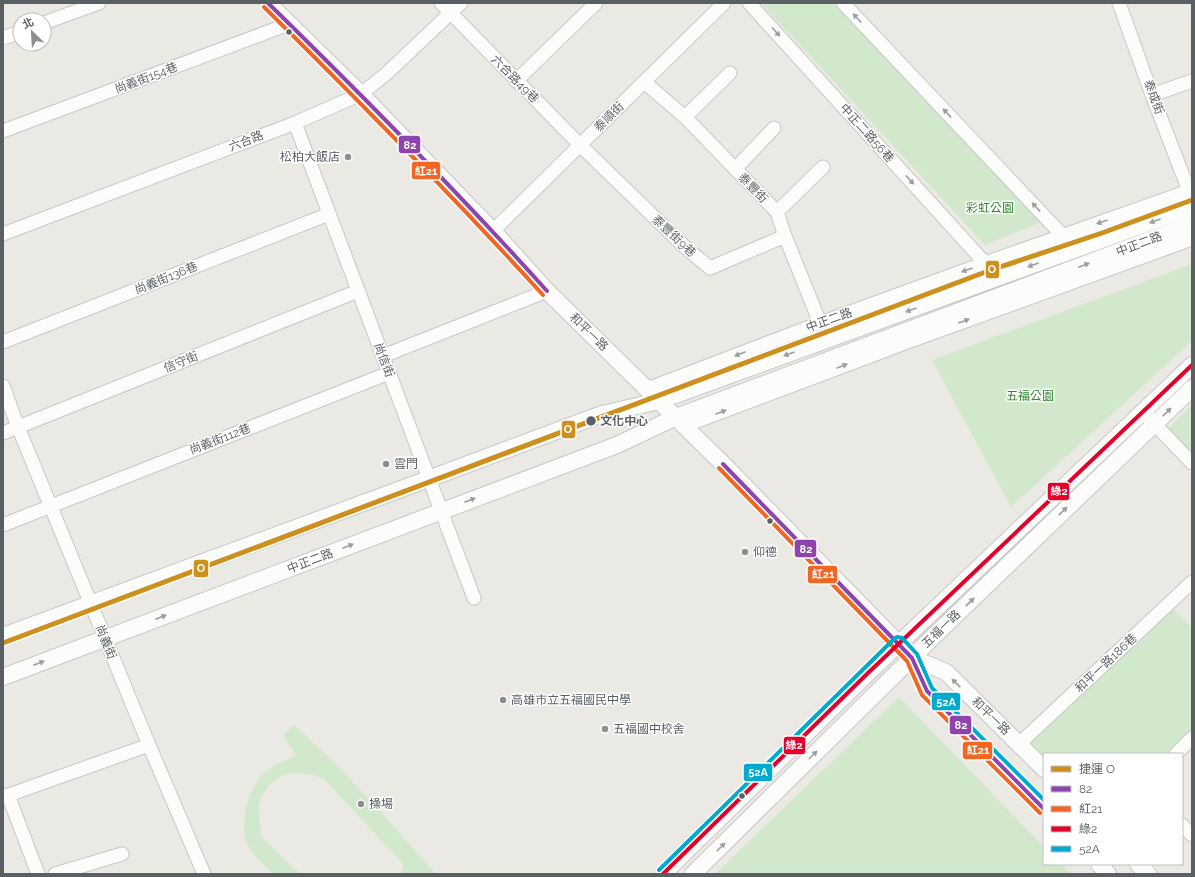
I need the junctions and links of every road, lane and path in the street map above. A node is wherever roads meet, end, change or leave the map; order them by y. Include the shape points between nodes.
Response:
1 (99, 3) edge
2 (268, 3) edge
3 (441, 3) edge
4 (460, 3) edge
5 (596, 3) edge
6 (724, 3) edge
7 (749, 3) edge
8 (843, 3) edge
9 (1119, 3) edge
10 (450, 13) junction
11 (52, 20) edge
12 (289, 24) junction
13 (730, 73) dead end
14 (516, 80) junction
15 (1192, 80) edge
16 (644, 82) junction
17 (361, 94) junction
18 (1152, 95) junction
19 (685, 117) junction
20 (295, 123) junction
21 (774, 128) dead end
22 (3, 131) edge
23 (580, 145) junction
24 (823, 167) dead end
25 (735, 170) junction
26 (1191, 191) edge
27 (1192, 207) edge
28 (777, 212) junction
29 (329, 214) junction
30 (1192, 224) edge
31 (493, 230) junction
32 (3, 234) edge
33 (785, 236) junction
34 (1063, 236) junction
35 (1192, 239) edge
36 (985, 263) junction
37 (358, 291) junction
38 (547, 291) junction
39 (820, 323) junction
40 (3, 342) edge
41 (383, 356) junction
42 (1190, 372) edge
43 (389, 373) junction
44 (3, 386) edge
45 (1192, 388) edge
46 (647, 389) junction
47 (659, 401) junction
48 (606, 412) junction
49 (1143, 412) junction
50 (680, 422) junction
51 (1154, 424) junction
52 (18, 427) junction
53 (3, 433) edge
54 (1192, 463) edge
55 (429, 479) junction
56 (51, 506) junction
57 (441, 511) junction
58 (3, 525) edge
59 (1192, 582) edge
60 (474, 598) dead end
61 (91, 604) junction
62 (3, 636) edge
63 (105, 638) junction
64 (898, 643) junction
65 (912, 658) junction
66 (3, 677) edge
67 (1192, 738) edge
68 (1019, 744) junction
69 (149, 745) junction
70 (1177, 753) edge
71 (1043, 768) edge
72 (6, 796) edge
73 (1043, 808) edge
74 (122, 854) dead end
75 (1100, 865) edge
76 (1139, 865) edge
77 (38, 874) edge
78 (55, 874) edge
79 (204, 874) edge
80 (663, 874) edge
81 (693, 874) edge
82 (1108, 874) edge
83 (1148, 874) edge

1 - 11 street
2 - 12 street, 和平一路
3 - 10 street, 六合路49巷
4 - 10 street, 六合路
5 - 14 street
6 - 16 street, 泰順街
7 -> 36 street, 中正二路56巷
34 -> 8 street
9 - 18 street, 泰成街
10 - 14 street, 六合路49巷
10 - 17 street, 六合路 via 386,74
12 - 17 street, 和平一路
12 - 22 street, 尚義街154巷
13 - 19 street
14 - 23 street, 六合路49巷
15 - 18 street
16 - 19 street, 泰豐街
16 - 23 street, 泰順街
17 - 20 street, 六合路
17 - 31 street, 和平一路
18 - 26 street, 泰成街
19 - 25 street, 泰豐街
20 - 29 street, 尚信街
20 - 32 street, 六合路
21 - 25 street
23 - 31 street, 泰順街
23 - 33 street, 泰豐街9巷 via 710,268
24 - 28 street
25 - 28 street, 泰豐街
26 -> 34 street, 中正二路
27 -> 47 street, 中正二路
28 - 33 street, 泰豐街
29 - 37 street, 尚信街
29 - 40 street, 尚義街136巷
50 -> 30 street, 中正二路
31 - 38 street, 和平一路
33 - 39 street, 泰豐街
34 - 36 street, 中正二路
50 -> 35 street, 中正二路
36 -> 39 street, 中正二路
37 - 41 street, 尚信街
37 - 52 street, 信守街
38 - 41 street
38 - 46 street, 和平一路
39 -> 46 street, 中正二路
41 - 43 street, 尚信街
42 - 49 street, 五福一路
43 - 55 street, 尚信街
43 - 56 street, 尚義街112巷
44 - 52 street, 尚義街
51 -> 45 street, 五福一路
46 - 47 street, 和平一路
46 - 48 street, 中正二路
47 - 48 street, 中正二路
47 - 50 street, 和平一路
48 - 55 street, 中正二路
49 - 51 street
49 - 64 street, 五福一路
57 -> 50 street, 中正二路
50 - 64 street, 和平一路
51 - 54 street
65 -> 51 street, 五福一路
52 - 53 street, 信守街
52 - 56 street, 尚義街
55 - 57 street, 尚信街
55 - 61 street, 中正二路
56 - 58 street, 尚義街112巷
56 - 61 street, 尚義街
57 - 60 street, 尚信街
63 -> 57 street, 中正二路
59 - 68 street, 和平一路186巷
61 - 62 street, 中正二路
61 - 63 street, 尚義街
66 -> 63 street, 中正二路
63 - 69 street, 尚義街
64 - 65 street, 和平一路
64 - 80 street, 五福一路
68 -> 65 street, 和平一路 via 946,672
65 - 73 street, 和平一路 via 927,691
81 -> 65 street, 五福一路
67 - 70 street
68 - 71 street, 和平一路
69 - 72 street
69 - 79 street, 尚義街
72 - 77 street
74 - 78 street
75 - 82 street
76 - 83 street

